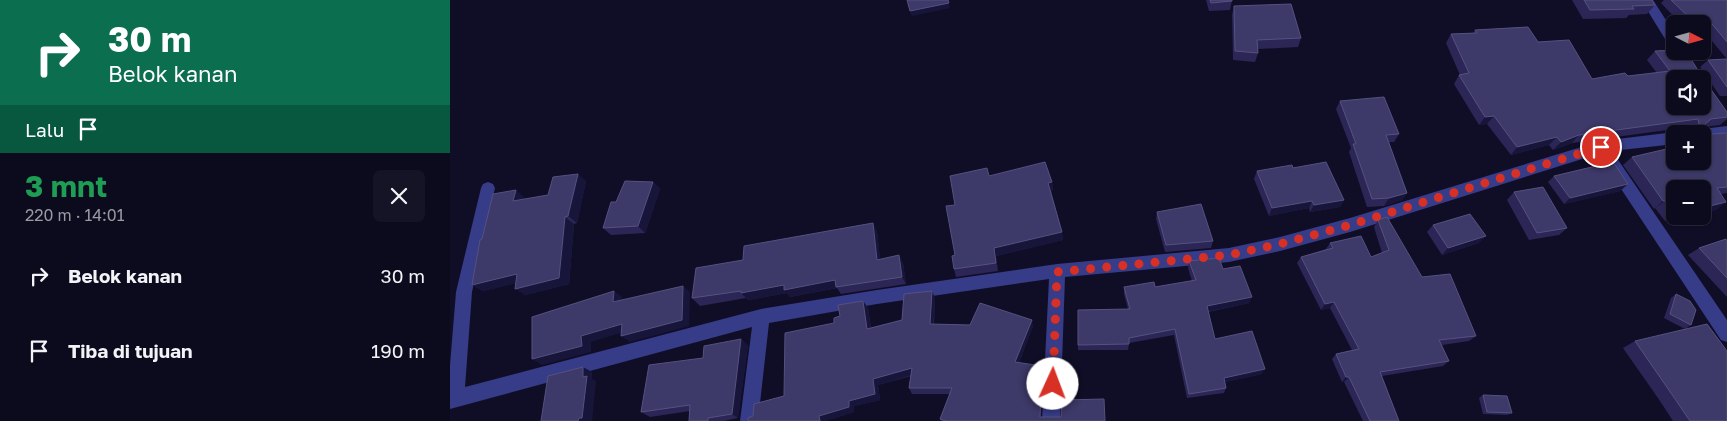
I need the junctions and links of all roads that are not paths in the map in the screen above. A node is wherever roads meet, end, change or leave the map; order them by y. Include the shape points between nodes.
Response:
1 (1647, 0) edge
2 (1666, 30) edge
3 (1727, 132) edge
4 (1711, 134) edge
5 (1666, 139) edge
6 (1601, 147) junction
7 (488, 188) dead end
8 (1057, 272) junction
9 (761, 318) junction
10 (1725, 329) edge
11 (453, 399) edge
12 (749, 421) edge
13 (1051, 421) edge

1 - 2 street
3 - 4 street
5 - 6 street
6 - 8 street via 1280,244 1229,255
6 - 10 street
7 - 11 street via 464,292
8 - 9 street via 877,297
8 - 13 street
9 - 11 street
9 - 12 street

